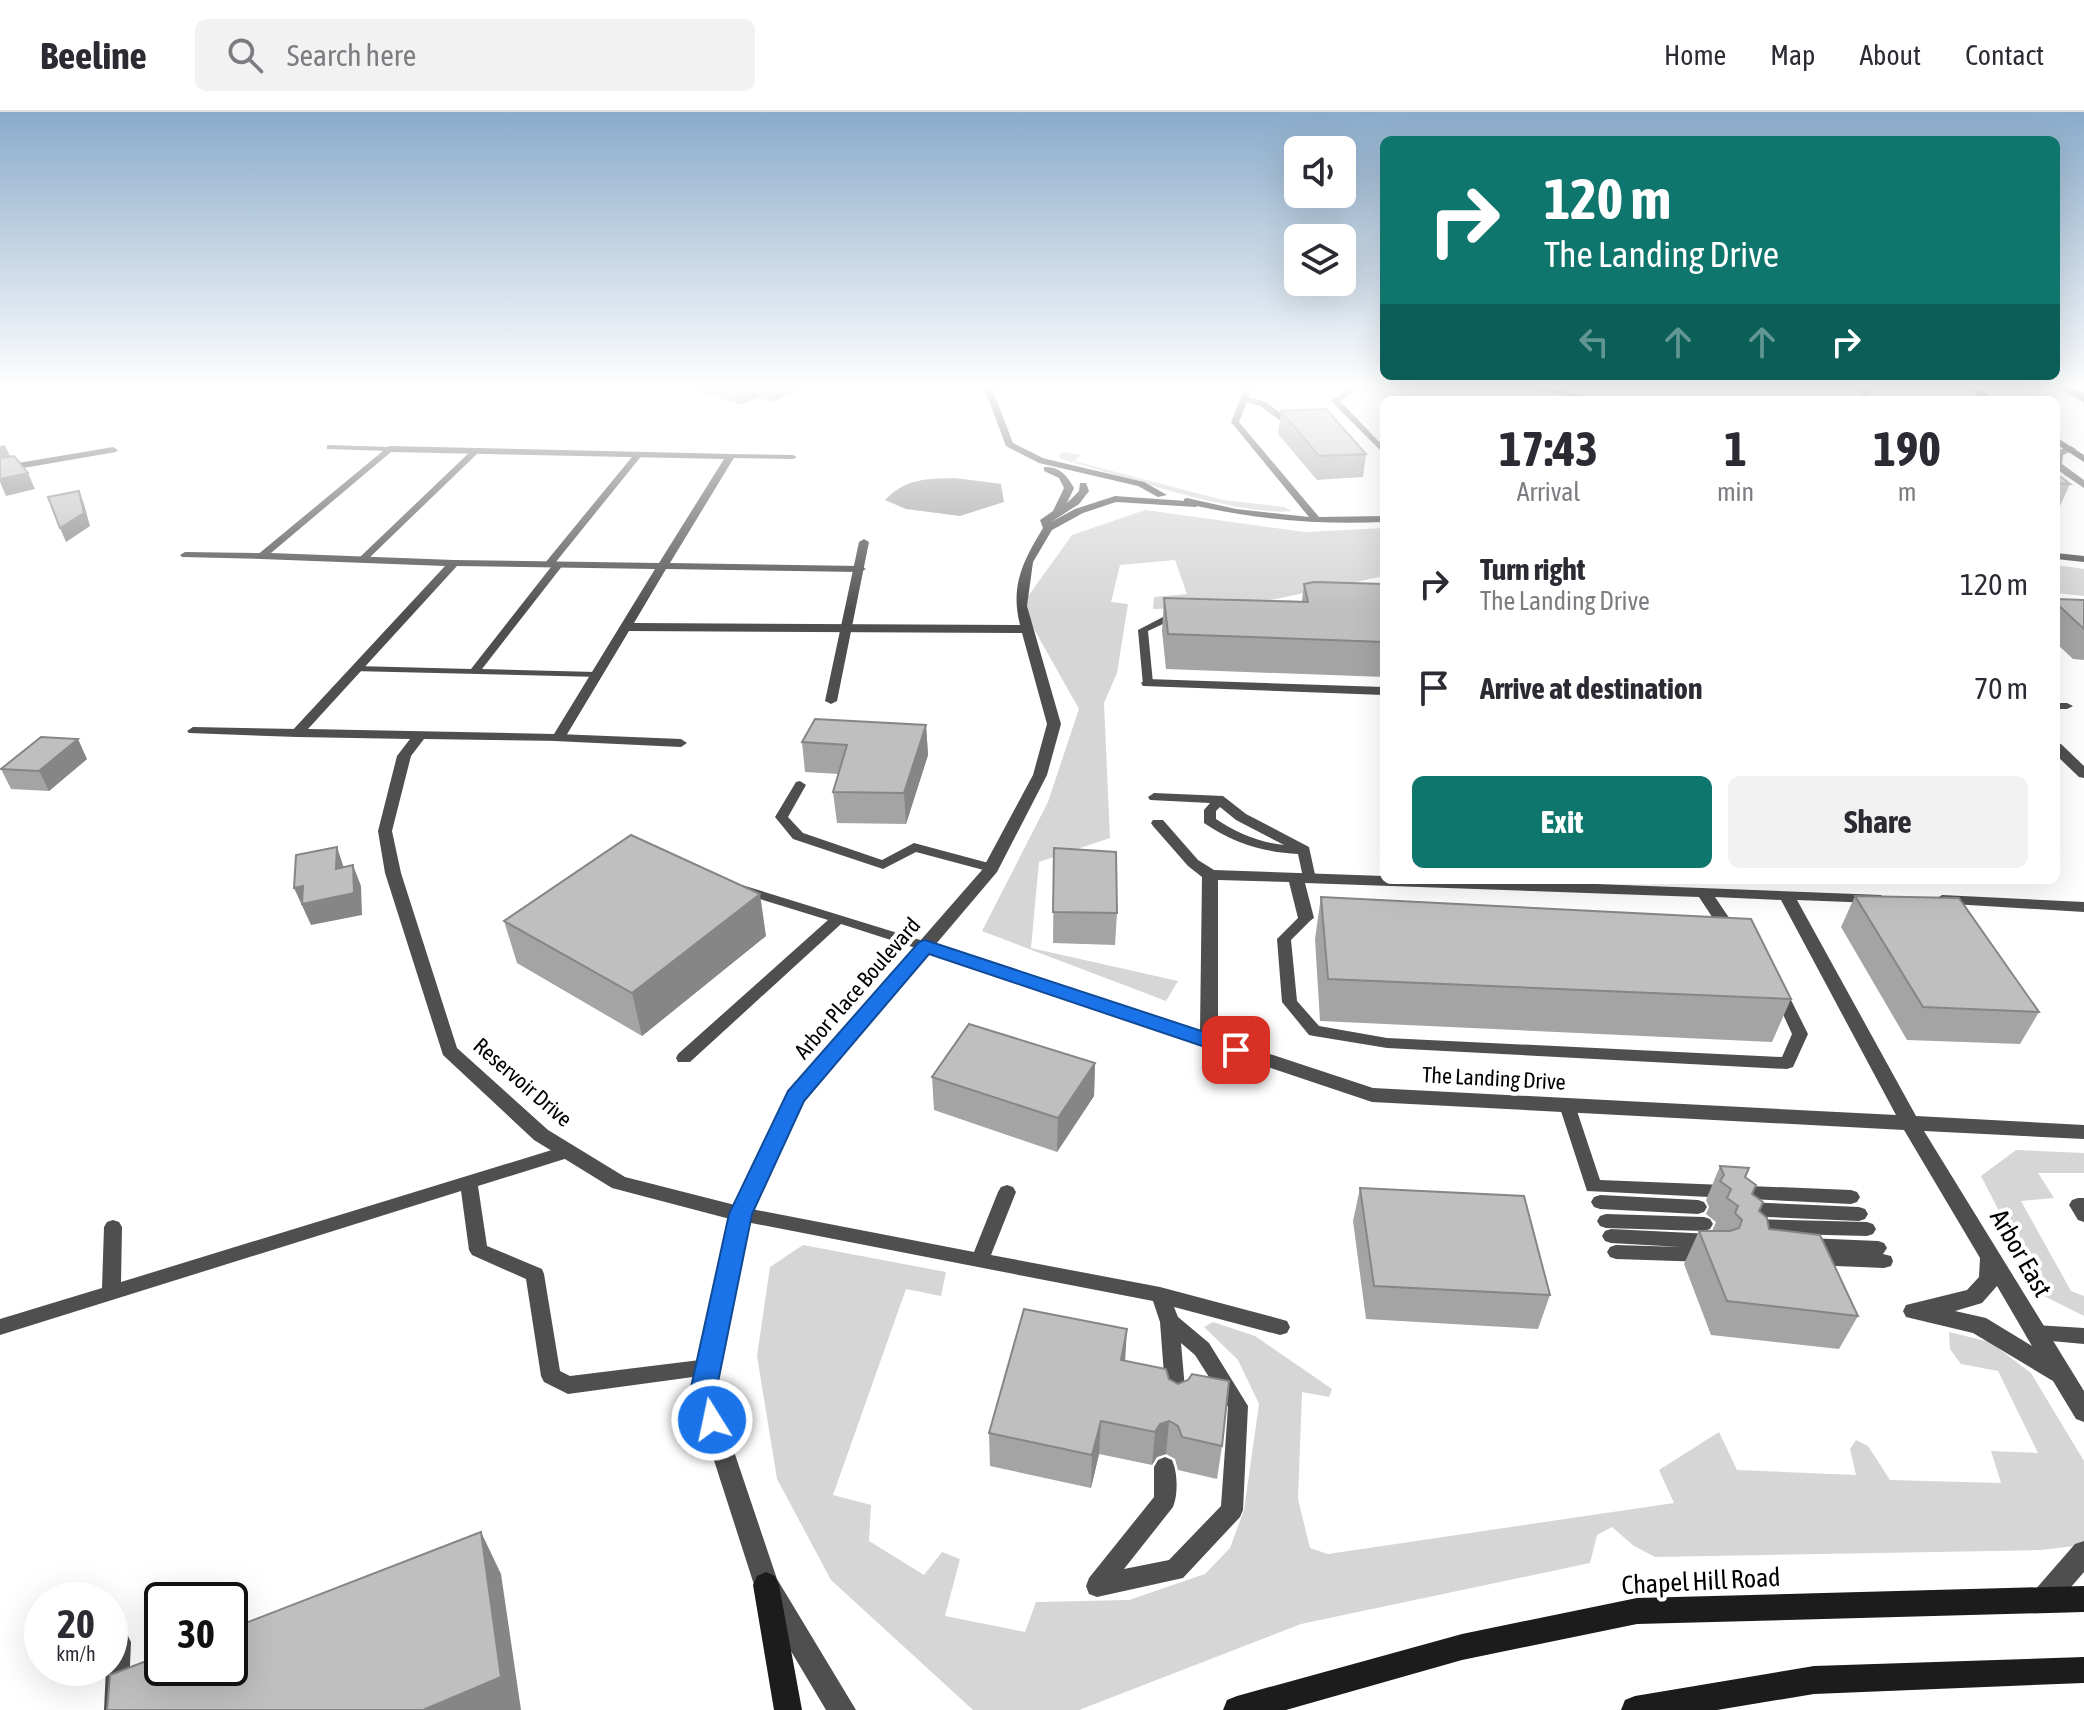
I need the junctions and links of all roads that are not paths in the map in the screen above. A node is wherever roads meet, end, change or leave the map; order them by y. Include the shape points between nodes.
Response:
1 (38, 463) edge
2 (373, 463) edge
3 (464, 463) edge
4 (632, 463) edge
5 (726, 463) edge
6 (1043, 463) edge
7 (1047, 463) edge
8 (1269, 463) edge
9 (2060, 467) edge
10 (1065, 468) junction
11 (0, 469) edge
12 (1098, 477) junction
13 (1141, 484) junction
14 (2084, 485) edge
15 (1084, 488) junction
16 (1116, 489) junction
17 (1099, 495) junction
18 (1162, 495) junction
19 (1192, 503) junction
20 (1058, 510) junction
21 (1380, 519) edge
22 (1064, 521) junction
23 (1317, 521) junction
24 (1048, 528) junction
25 (864, 542) dead end
26 (2060, 545) edge
27 (2084, 548) edge
28 (185, 555) dead end
29 (261, 556) junction
30 (2060, 557) edge
31 (363, 559) junction
32 (2081, 560) edge
33 (454, 563) junction
34 (553, 565) junction
35 (662, 567) junction
36 (860, 569) junction
37 (1191, 621) edge
38 (625, 627) junction
39 (848, 629) junction
40 (1027, 629) junction
41 (356, 669) junction
42 (474, 672) junction
43 (596, 675) junction
44 (1147, 683) joint
45 (1380, 691) edge
46 (831, 701) dead end
47 (193, 731) dead end
48 (297, 733) junction
49 (419, 737) junction
50 (558, 738) junction
51 (681, 743) dead end
52 (2060, 751) edge
53 (2084, 774) edge
54 (800, 785) dead end
55 (1154, 797) dead end
56 (1219, 799) dead end
57 (1158, 823) dead end
58 (1304, 850) junction
59 (991, 868) junction
60 (1210, 875) junction
61 (1303, 878) junction
62 (1380, 881) edge
63 (1475, 884) edge
64 (728, 885) edge
65 (1704, 892) junction
66 (1786, 895) junction
67 (1898, 899) edge
68 (1930, 899) edge
69 (2084, 907) edge
70 (1306, 918) joint
71 (838, 919) junction
72 (1739, 941) edge
73 (925, 946) junction
74 (1774, 981) edge
75 (1209, 1041) junction
76 (684, 1058) dead end
77 (1567, 1105) junction
78 (1910, 1123) junction
79 (2084, 1132) edge
80 (568, 1151) junction
81 (469, 1182) junction
82 (1007, 1192) dead end
83 (1597, 1194) junction
84 (2084, 1205) edge
85 (741, 1214) junction
86 (2084, 1215) edge
87 (113, 1227) dead end
88 (1707, 1232) junction
89 (1991, 1255) junction
90 (1792, 1257) edge
91 (980, 1260) junction
92 (111, 1293) junction
93 (1160, 1295) junction
94 (1170, 1322) junction
95 (0, 1327) edge
96 (1280, 1327) dead end
97 (2035, 1333) junction
98 (2084, 1336) edge
99 (708, 1368) junction
100 (2060, 1374) junction
101 (1176, 1405) edge
102 (2084, 1412) edge
103 (1165, 1467) dead end
104 (2084, 1553) edge
105 (766, 1585) junction
106 (2084, 1599) edge
107 (2043, 1600) junction
108 (2084, 1670) edge
109 (117, 1686) edge
110 (116, 1710) edge
111 (788, 1710) edge
112 (842, 1710) edge
113 (1237, 1710) edge
114 (1635, 1710) edge

1 - 11 street
2 - 29 street
3 - 31 lane
4 - 34 lane
5 - 35 street
6 - 20 street via 1063,476 1069,488
7 - 10 street
8 - 23 lane
9 - 14 street
10 - 12 street
10 - 15 street
12 - 13 street
12 - 15 street, Arbor Place Boulevard
12 - 16 street, Arbor Place Boulevard
13 - 16 street
13 - 18 street
15 - 17 street
15 - 20 street, Arbor Place Boulevard via 1075,502
16 - 17 street
16 - 18 street
17 - 22 street via 1069,512
18 - 19 street
19 - 22 street via 1115,499
19 - 23 lane
20 - 24 street, Arbor Place Boulevard via 1045,520
21 - 23 lane
22 - 24 street
24 - 40 street, Arbor Place Boulevard via 1028,562 1021,606
25 - 36 lane
26 - 27 street
28 - 29 lane
29 - 31 street
30 - 32 street
31 - 33 street
33 - 34 street
33 - 41 street
34 - 35 street
34 - 42 lane
35 - 36 street
35 - 38 street
36 - 39 lane
37 - 44 lane via 1163,620 1143,630
38 - 39 street
38 - 43 street
39 - 40 street
39 - 46 lane
40 - 59 street, Arbor Place Boulevard via 1054,724 1040,775
41 - 42 lane
41 - 48 street
42 - 43 lane
43 - 50 street
44 - 45 street
47 - 48 lane
48 - 49 street
49 - 50 street
49 - 80 street, Reservoir Drive via 404,756 385,831 393,873 449,1051 541,1135
50 - 51 lane
52 - 53 street
54 - 59 lane via 781,817 798,836 883,865 914,847
55 - 56 lane
57 - 60 street
58 - 58 lane via 1219,801 1210,810 1209,820 1231,836 1257,847
58 - 61 lane
59 - 73 street, Arbor Place Boulevard
60 - 61 street
60 - 75 street
61 - 62 street
61 - 70 street
63 - 65 street
64 - 71 lane
65 - 66 street
65 - 72 street
66 - 67 street
66 - 78 street, Arbor East
68 - 69 street
70 - 74 lane via 1284,939 1290,1002 1314,1031 1387,1043 1787,1063 1800,1034
71 - 73 lane
71 - 76 lane
73 - 75 street, The Landing Drive
73 - 85 street, Arbor Place Boulevard via 795,1097
75 - 77 street, The Landing Drive via 1372,1095
77 - 78 street, The Landing Drive
77 - 83 lane
78 - 79 street, The Landing Drive
78 - 89 street, Arbor East
80 - 81 lane
80 - 85 street, Reservoir Drive via 619,1183
81 - 92 lane
81 - 99 lane via 478,1250 535,1274 551,1376 568,1385
82 - 91 lane
83 - 88 lane
83 - 90 lane via 1859,1213 1748,1226 1881,1254
84 - 86 lane via 2078,1205
85 - 91 lane
85 - 99 street, Arbor Place Boulevard
87 - 92 lane
88 - 88 lane via 1611,1236
89 - 97 street, Arbor East
89 - 100 street via 1989,1280 1974,1297 1914,1311 1978,1325
91 - 93 lane
92 - 95 lane
93 - 94 lane
93 - 96 lane
94 - 101 lane
94 - 103 lane via 1202,1349 1238,1406 1232,1510 1175,1570 1097,1586 1165,1500
97 - 98 lane
97 - 100 street, Arbor East
99 - 105 street, Arbor Place Boulevard via 703,1392
100 - 102 street, Arbor East
104 - 107 street
105 - 111 main road
105 - 112 street, Arbor Place Boulevard
106 - 107 main road, Chapel Hill Road
107 - 113 main road, Chapel Hill Road via 1637,1611 1462,1647
108 - 114 main road via 1814,1680
109 - 110 lane

